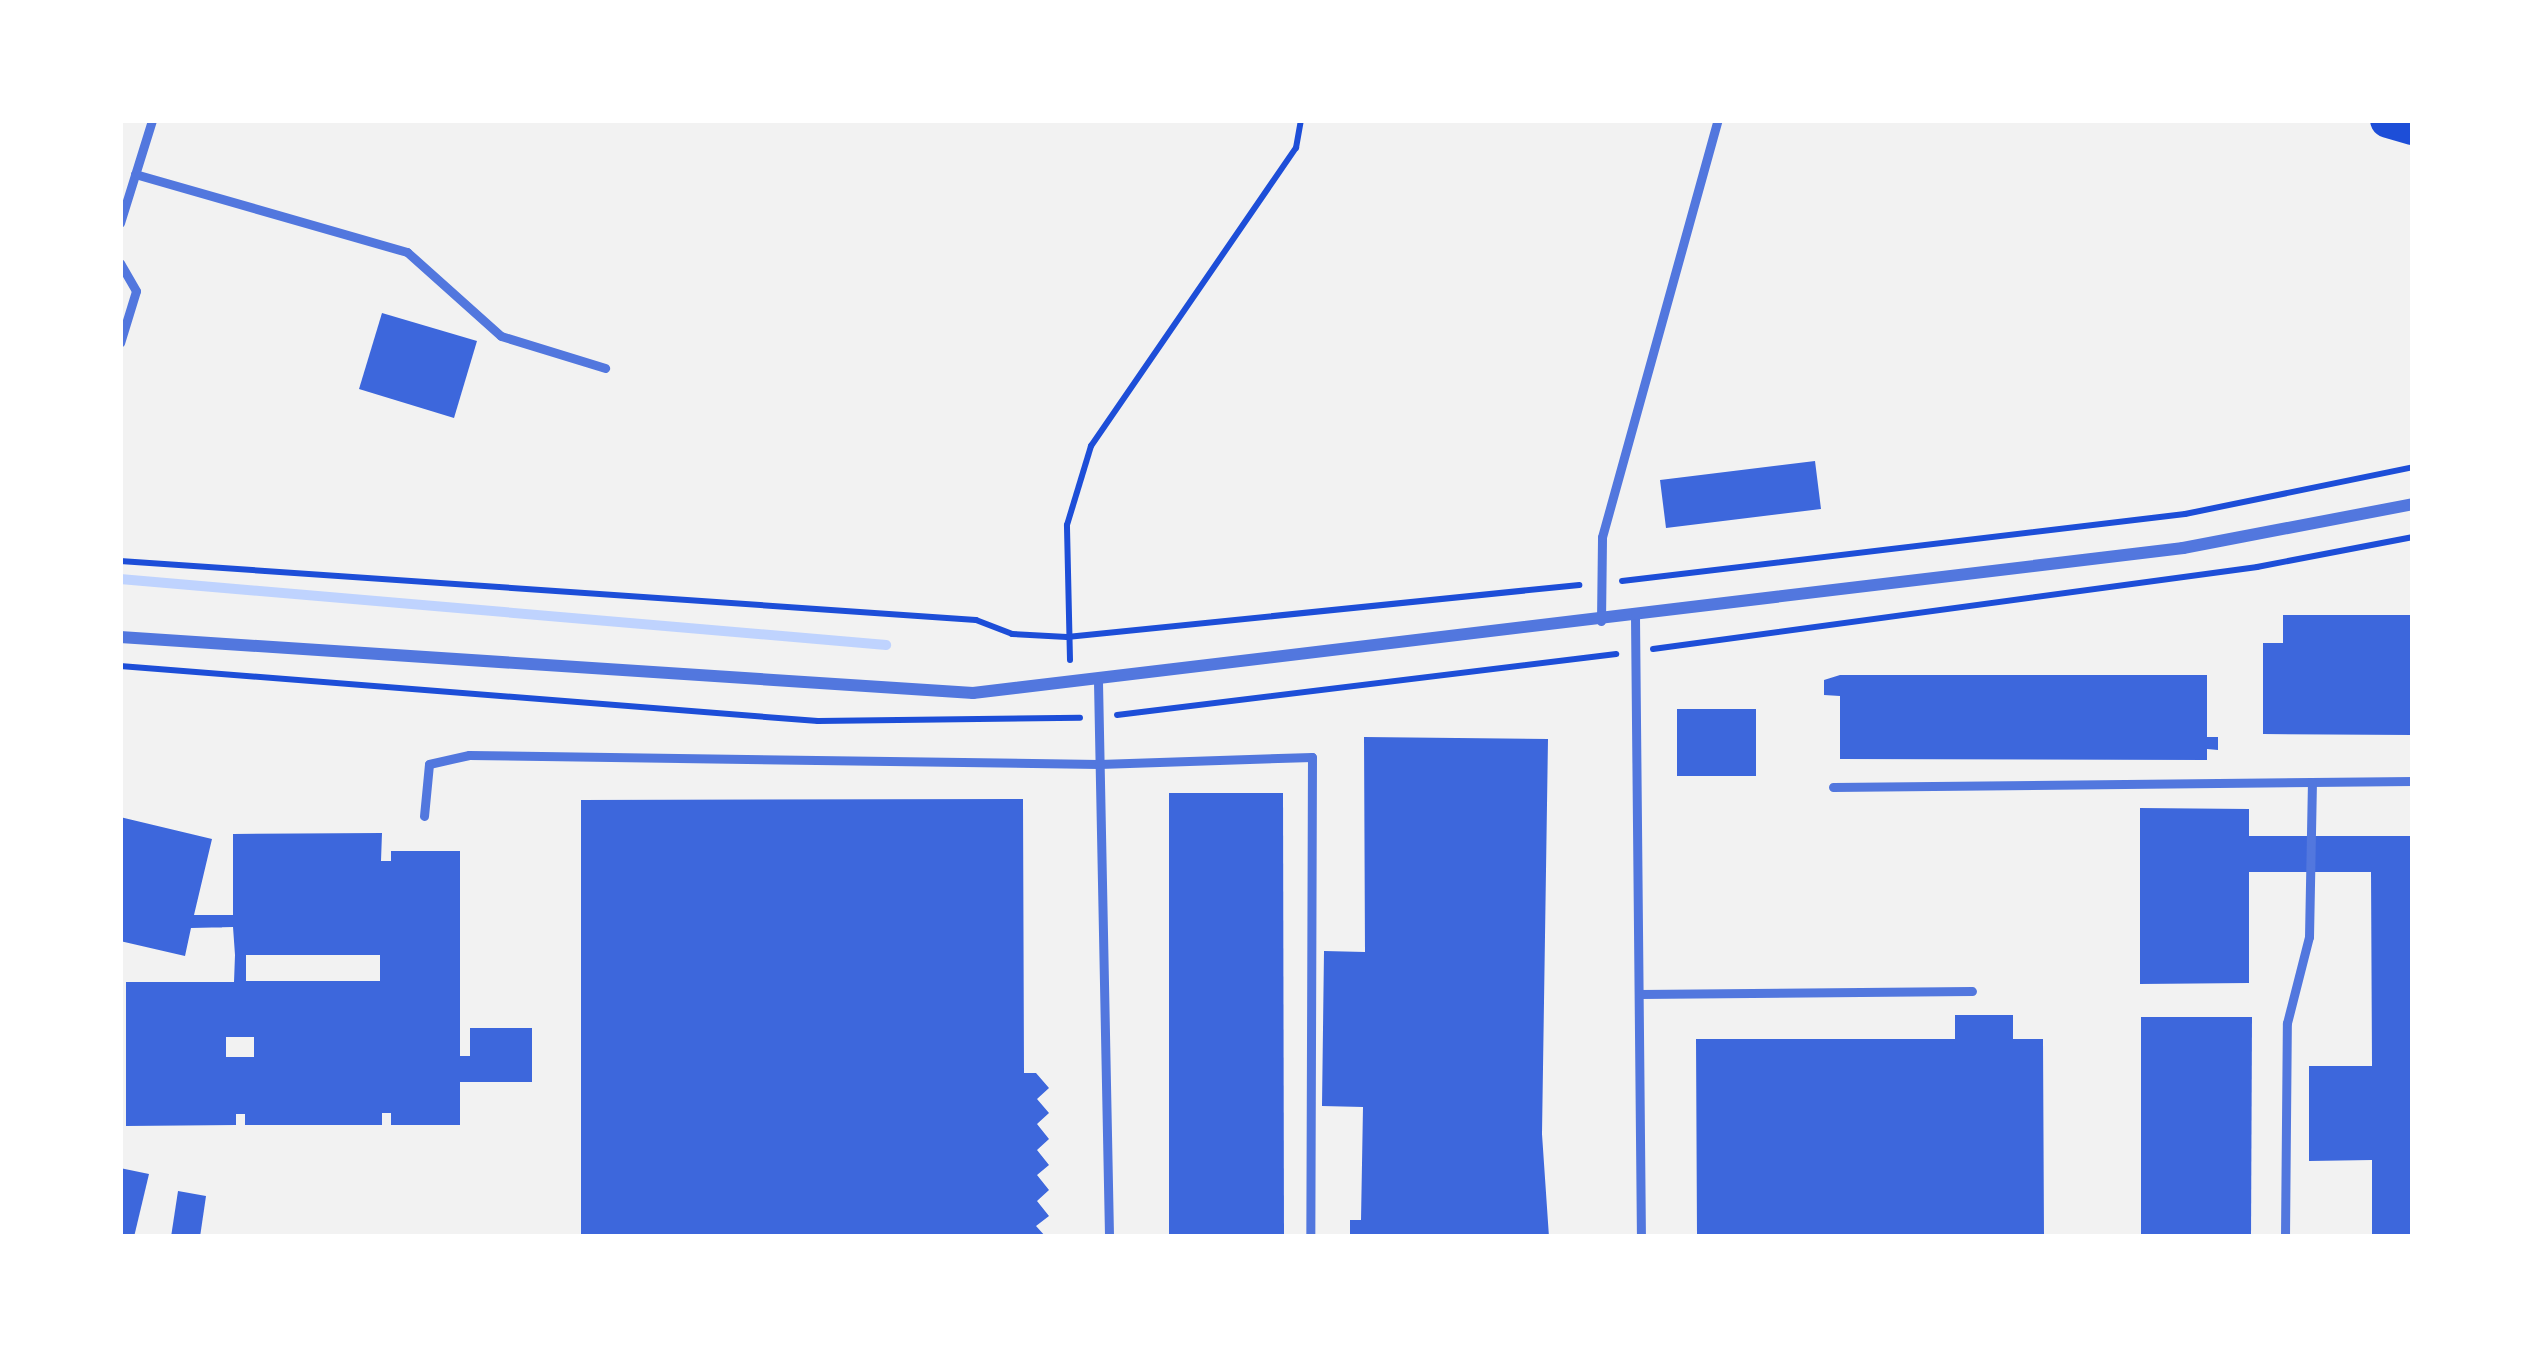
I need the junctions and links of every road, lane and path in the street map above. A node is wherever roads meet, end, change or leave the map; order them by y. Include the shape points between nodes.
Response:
1 (152, 120) edge
2 (1301, 120) edge
3 (1718, 120) edge
4 (2388, 120) edge
5 (2413, 127) edge
6 (135, 174) junction
7 (120, 223) edge
8 (120, 262) edge
9 (120, 343) edge
10 (605, 368) dead end
11 (2413, 467) edge
12 (2413, 504) edge
13 (120, 561) edge
14 (1600, 583) junction
15 (1635, 617) junction
16 (1601, 621) junction
17 (120, 637) edge
18 (1067, 638) junction
19 (1098, 682) junction
20 (1099, 764) junction
21 (2413, 781) edge
22 (2312, 782) junction
23 (1833, 787) dead end
24 (424, 816) dead end
25 (1972, 991) dead end
26 (1640, 994) junction
27 (1109, 1237) edge
28 (1310, 1237) edge
29 (1641, 1237) edge
30 (2284, 1237) edge

1 - 6 lane
2 - 18 path via 1296,148 1091,446 1067,525
3 - 14 lane via 1602,537
4 - 5 highway
6 - 7 lane
6 - 10 lane via 407,252 501,336
8 - 9 lane via 136,292
11 - 14 path via 2185,514
12 - 15 street via 2183,548
13 - 18 path via 976,620 1012,634
14 - 16 lane
14 - 18 path
15 - 16 street
15 - 26 lane
16 - 19 street
17 - 19 street via 880,692
19 - 20 lane
20 - 24 lane via 469,755 429,764
20 - 27 lane
20 - 28 lane via 1312,757
21 - 22 lane
22 - 23 lane
22 - 30 lane via 2309,937 2288,1023
25 - 26 lane
26 - 29 lane

